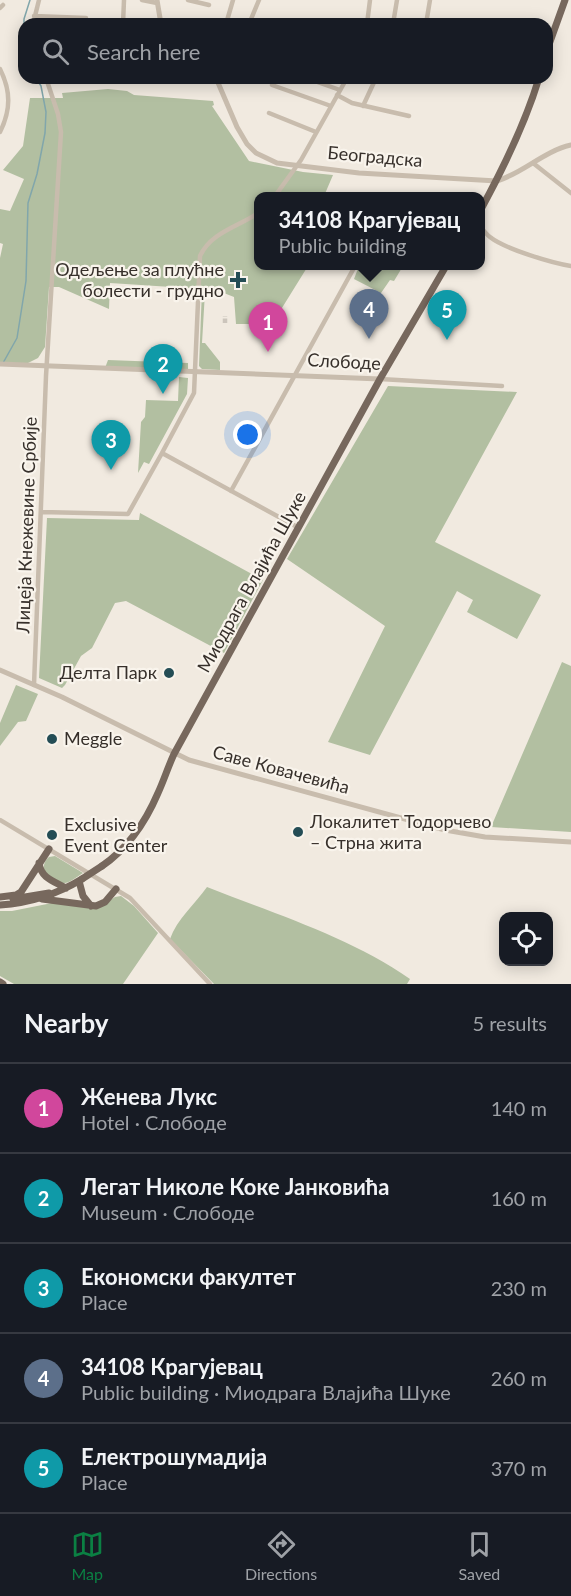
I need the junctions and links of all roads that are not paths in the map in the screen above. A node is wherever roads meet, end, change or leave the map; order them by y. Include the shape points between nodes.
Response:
1 (39, 0) edge
2 (124, 0) edge
3 (142, 0) edge
4 (188, 0) edge
5 (233, 0) edge
6 (259, 0) edge
7 (370, 0) edge
8 (397, 0) edge
9 (430, 0) edge
10 (564, 0) edge
11 (157, 2) edge
12 (209, 5) dead end
13 (34, 16) joint
14 (86, 18) dead end
15 (123, 18) edge
16 (160, 18) edge
17 (228, 18) edge
18 (252, 18) edge
19 (368, 18) edge
20 (394, 18) edge
21 (427, 18) edge
22 (553, 32) edge
23 (0, 69) edge
24 (48, 84) edge
25 (219, 84) edge
26 (319, 84) edge
27 (344, 84) edge
28 (373, 84) edge
29 (537, 84) edge
30 (272, 85) dead end
31 (339, 93) junction
32 (331, 106) junction
33 (363, 106) junction
34 (269, 112) dead end
35 (409, 116) dead end
36 (0, 132) edge
37 (316, 132) junction
38 (571, 146) edge
39 (533, 163) junction
40 (296, 166) junction
41 (497, 181) junction
42 (279, 192) edge
43 (571, 193) edge
44 (485, 202) edge
45 (254, 215) edge
46 (485, 232) edge
47 (571, 266) edge
48 (353, 270) edge
49 (444, 270) edge
50 (3, 364) edge
51 (47, 366) junction
52 (194, 371) junction
53 (294, 375) junction
54 (380, 379) junction
55 (502, 386) dead end
56 (162, 453) junction
57 (231, 491) junction
58 (41, 512) junction
59 (299, 528) junction
60 (0, 670) edge
61 (34, 685) junction
62 (174, 754) junction
63 (0, 820) edge
64 (571, 842) edge
65 (49, 849) junction
66 (39, 863) junction
67 (80, 880) junction
68 (63, 889) junction
69 (116, 889) junction
70 (0, 898) edge
71 (42, 899) junction
72 (0, 905) edge
73 (92, 906) junction
74 (210, 984) edge

1 - 13 street
2 - 15 street
3 - 11 street
4 - 12 street
5 - 17 street
6 - 18 street
7 - 19 street
8 - 20 street
9 - 21 street
10 - 22 main road
11 - 16 street
13 - 14 street
23 - 36 street via 9,93
24 - 51 street, Лицеја Кнежевине Србије via 61,132
25 - 40 street, Београдска via 247,144 265,158
26 - 31 street
27 - 31 street
28 - 33 street
29 - 41 main road
30 - 32 street
31 - 32 street
31 - 33 street
32 - 37 street
33 - 35 street
34 - 37 street
37 - 40 street
38 - 39 street, Београдска
39 - 41 street, Београдска
39 - 43 street
40 - 41 street, Београдска
40 - 42 street
41 - 44 main road
45 - 52 street via 213,239 200,256
46 - 47 street via 506,246
48 - 53 street
49 - 54 main road, Миодрага Влајића Шуке
50 - 51 street, Слободе
51 - 52 street, Слободе
51 - 58 street, Лицеја Кнежевине Србије
52 - 53 street, Слободе
52 - 56 street via 192,396
53 - 54 street, Слободе
53 - 57 street
54 - 55 street, Слободе
54 - 59 main road, Миодрага Влајића Шуке
56 - 57 street
56 - 58 street via 128,514
57 - 59 street
58 - 61 street, Лицеја Кнежевине Србије
59 - 62 main road, Миодрага Влајића Шуке
60 - 61 street, Саве Ковачевића
61 - 62 street, Саве Ковачевића
62 - 64 street, Саве Ковачевића via 445,830 485,837
62 - 67 main road, Миодрага Влајића Шуке, bridge via 140,826 102,866
63 - 65 street
65 - 66 main road
65 - 69 street
66 - 68 main road via 44,877
66 - 70 main road via 21,892
67 - 68 main road, Миодрага Влајића Шуке
67 - 73 main road via 83,896
68 - 70 main road, Миодрага Влајића Шуке via 22,898
68 - 71 main road, Миодрага Влајића Шуке
69 - 73 main road via 102,904
69 - 74 street via 134,901
71 - 72 main road, Миодрага Влајића Шуке
71 - 73 main road

